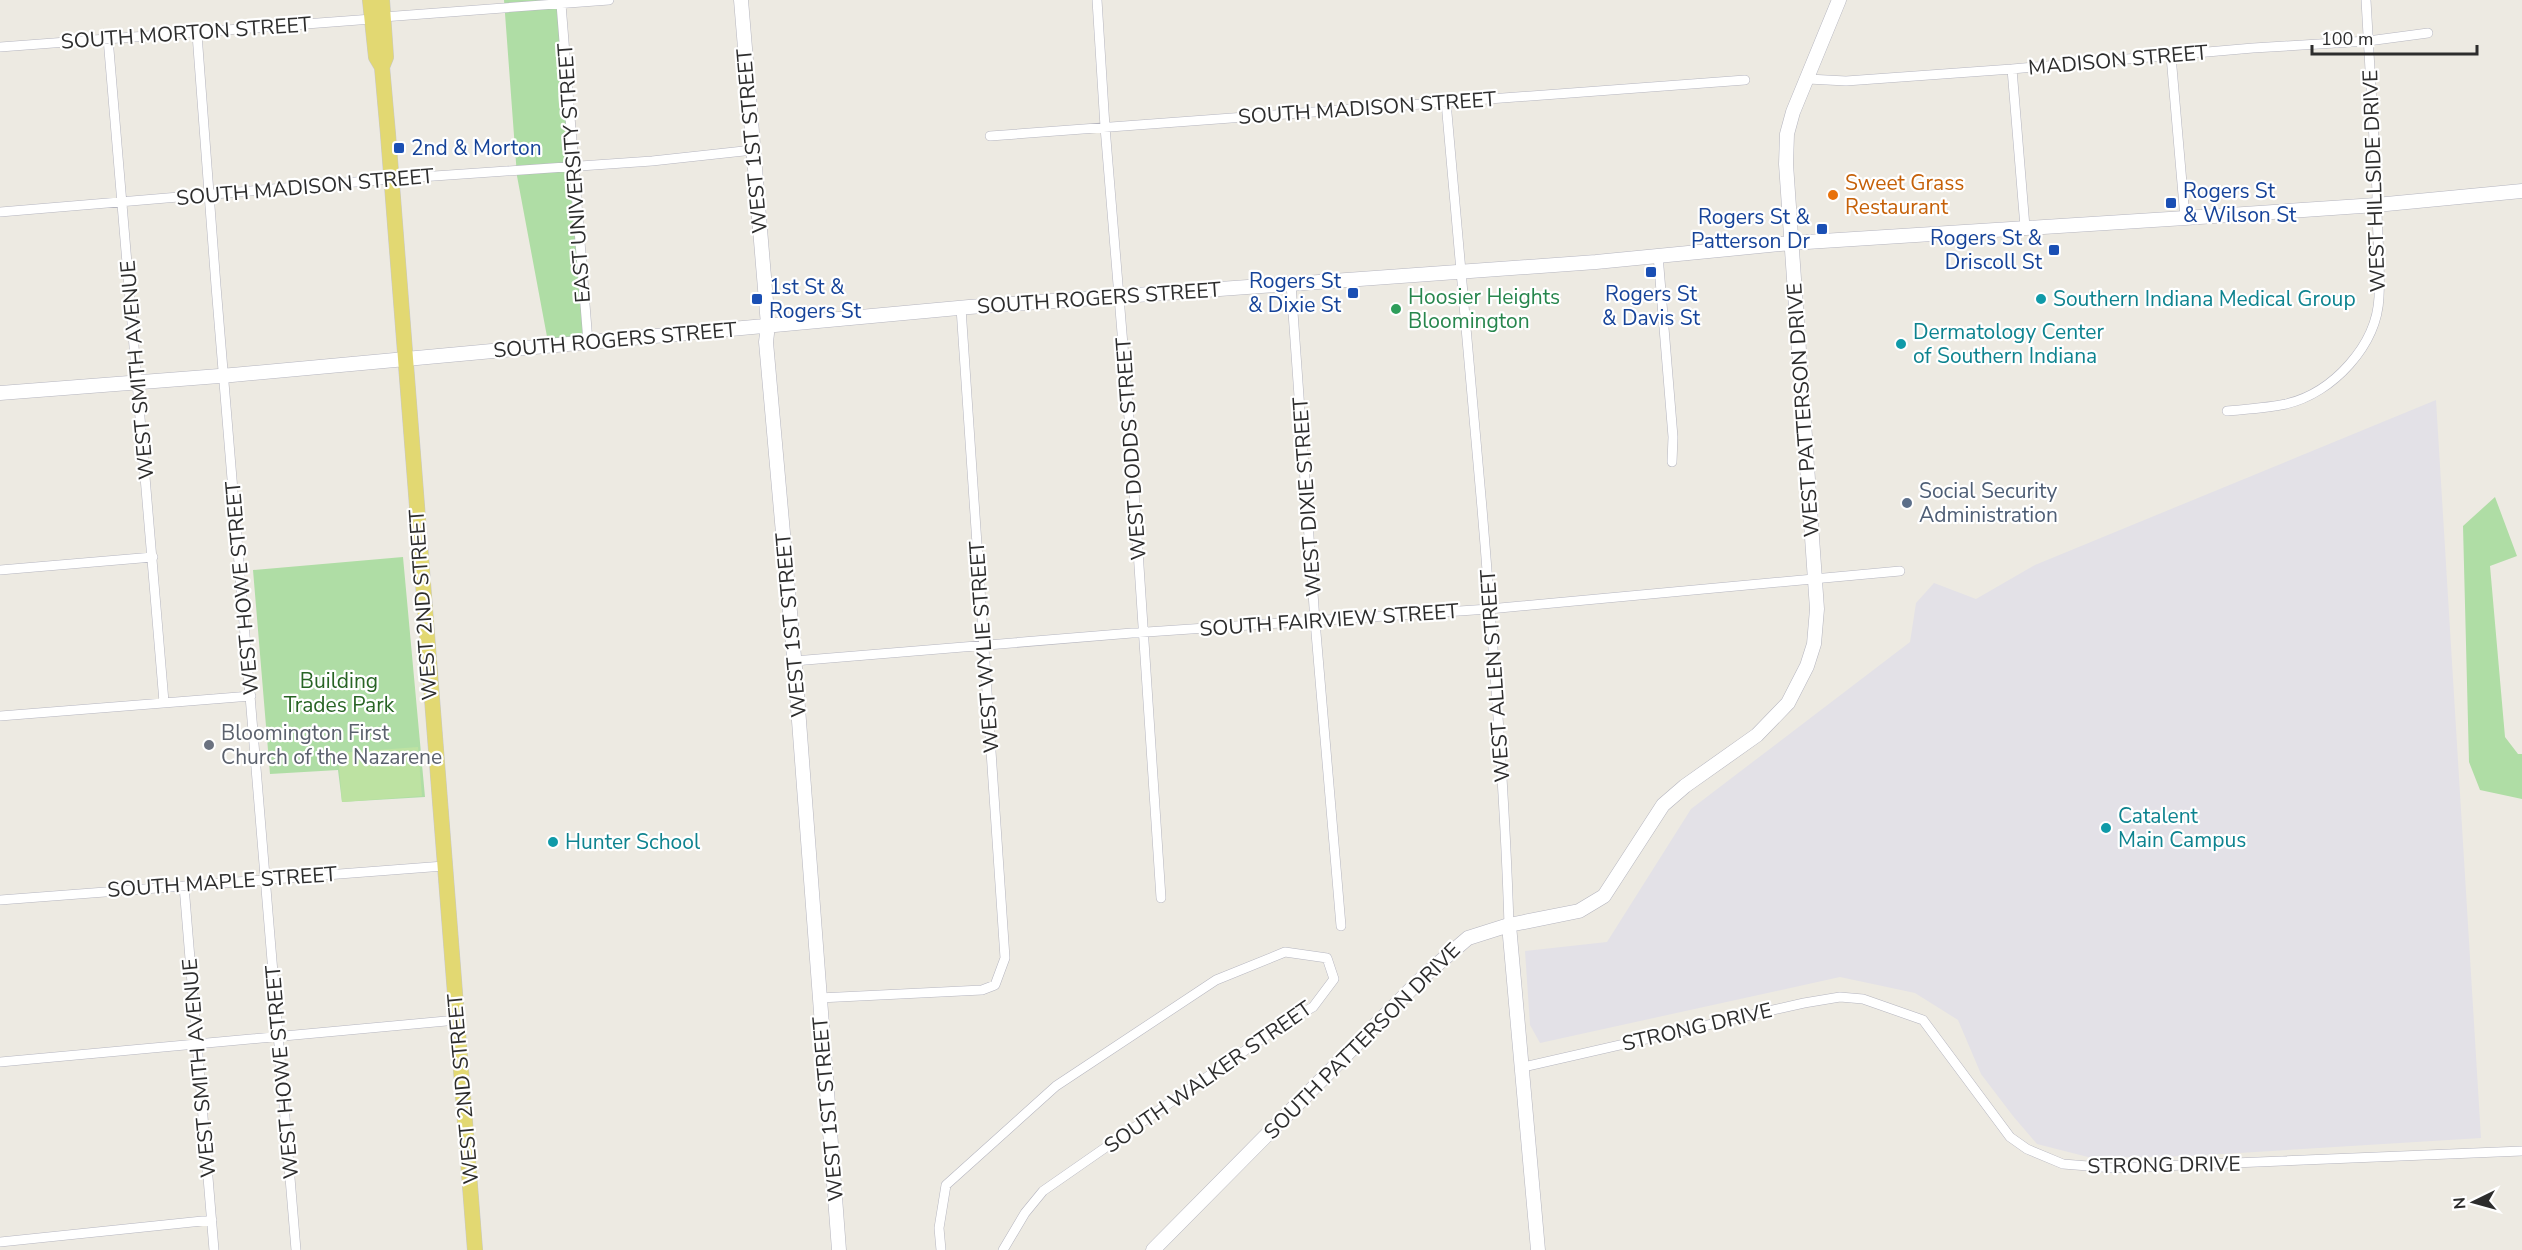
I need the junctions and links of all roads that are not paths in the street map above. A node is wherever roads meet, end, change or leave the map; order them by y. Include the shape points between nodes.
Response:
1 (370, 0) edge
2 (382, 0) edge
3 (609, 0) edge
4 (741, 0) edge
5 (1097, 0) edge
6 (1839, 0) edge
7 (2366, 0) edge
8 (561, 4) junction
9 (378, 18) junction
10 (2428, 33) dead end
11 (197, 34) junction
12 (108, 39) junction
13 (2368, 41) junction
14 (0, 47) edge
15 (2171, 56) junction
16 (2013, 69) junction
17 (1808, 79) junction
18 (1745, 80) dead end
19 (1446, 102) junction
20 (1105, 127) junction
21 (990, 136) dead end
22 (753, 150) junction
23 (574, 165) junction
24 (391, 179) junction
25 (2522, 191) edge
26 (208, 195) junction
27 (122, 202) junction
28 (2376, 205) junction
29 (0, 212) edge
30 (2185, 218) junction
31 (2025, 227) junction
32 (1791, 243) junction
33 (1658, 255) junction
34 (1463, 271) junction
35 (1291, 284) junction
36 (1120, 296) junction
37 (961, 309) junction
38 (768, 325) junction
39 (588, 342) junction
40 (405, 359) junction
41 (224, 376) junction
42 (138, 382) junction
43 (0, 393) edge
44 (2227, 411) dead end
45 (1672, 462) dead end
46 (153, 557) junction
47 (0, 570) edge
48 (1900, 571) dead end
49 (1815, 578) junction
50 (1490, 609) junction
51 (1315, 621) junction
52 (1142, 632) junction
53 (985, 645) junction
54 (794, 661) junction
55 (251, 696) junction
56 (164, 702) junction
57 (0, 716) edge
58 (444, 866) junction
59 (265, 879) junction
60 (184, 886) junction
61 (1161, 898) dead end
62 (0, 900) edge
63 (1341, 926) dead end
64 (1509, 926) junction
65 (819, 998) junction
66 (457, 1020) junction
67 (279, 1037) junction
68 (198, 1044) junction
69 (0, 1062) edge
70 (1524, 1067) junction
71 (2522, 1151) edge
72 (212, 1220) junction
73 (0, 1242) edge
74 (214, 1250) edge
75 (296, 1250) edge
76 (475, 1250) edge
77 (839, 1250) edge
78 (941, 1250) edge
79 (1003, 1250) edge
80 (1153, 1250) edge
81 (1538, 1250) edge

1 - 9 main road, WEST 2ND STREET
2 - 9 main road, WEST 2ND STREET
3 - 8 street, SOUTH MORTON STREET
4 - 22 street, WEST 1ST STREET
5 - 20 street, WEST DODDS STREET
6 - 17 street, WEST PATTERSON DRIVE
7 - 13 street, WEST HILLSIDE DRIVE
8 - 9 street, SOUTH MORTON STREET
8 - 23 street, EAST UNIVERSITY STREET
9 - 11 street, SOUTH MORTON STREET
9 - 24 main road, WEST 2ND STREET via 386,57 382,67
10 - 13 street, MADISON STREET
11 - 12 street, SOUTH MORTON STREET
11 - 26 street, WEST HOWE STREET
12 - 14 street, SOUTH MORTON STREET
12 - 27 street, WEST SMITH AVENUE
13 - 15 street, MADISON STREET
13 - 28 street, WEST HILLSIDE DRIVE
15 - 16 street, MADISON STREET
15 - 30 street
16 - 17 street, MADISON STREET via 1846,81
16 - 31 street
17 - 32 street, WEST PATTERSON DRIVE via 1787,134
18 - 19 street, SOUTH MADISON STREET
19 - 20 street, SOUTH MADISON STREET
19 - 34 street, WEST ALLEN STREET
20 - 21 street, SOUTH MADISON STREET
20 - 36 street, WEST DODDS STREET
22 - 23 street, SOUTH MADISON STREET
22 - 38 street, WEST 1ST STREET
23 - 24 street, SOUTH MADISON STREET
23 - 39 street, EAST UNIVERSITY STREET
24 - 26 street, SOUTH MADISON STREET
24 - 40 main road, WEST 2ND STREET
25 - 28 street, SOUTH ROGERS STREET
26 - 27 street, SOUTH MADISON STREET
26 - 41 street, WEST HOWE STREET
27 - 29 street, SOUTH MADISON STREET
27 - 42 street, WEST SMITH AVENUE
28 - 30 street, SOUTH ROGERS STREET
28 - 44 street, WEST HILLSIDE DRIVE via 2379,298 2373,329 2349,365 2325,387 2288,404
30 - 31 street, SOUTH ROGERS STREET
31 - 32 street, SOUTH ROGERS STREET
32 - 33 street, SOUTH ROGERS STREET
32 - 49 street, WEST PATTERSON DRIVE
33 - 34 street, SOUTH ROGERS STREET
33 - 45 street
34 - 35 street, SOUTH ROGERS STREET
34 - 50 street, WEST ALLEN STREET
35 - 36 street, SOUTH ROGERS STREET
35 - 51 street, WEST DIXIE STREET
36 - 37 street, SOUTH ROGERS STREET
36 - 52 street, WEST DODDS STREET
37 - 38 street, SOUTH ROGERS STREET
37 - 53 street, WEST WYLIE STREET
38 - 39 street, SOUTH ROGERS STREET
38 - 54 street, WEST 1ST STREET via 766,342
39 - 40 street, SOUTH ROGERS STREET
40 - 41 street, SOUTH ROGERS STREET
40 - 58 main road, WEST 2ND STREET
41 - 42 street, SOUTH ROGERS STREET
41 - 55 street, WEST HOWE STREET
42 - 43 street, SOUTH ROGERS STREET
42 - 46 street, WEST SMITH AVENUE
46 - 47 street
46 - 56 street, WEST SMITH AVENUE
48 - 49 street, SOUTH FAIRVIEW STREET
49 - 50 street, SOUTH FAIRVIEW STREET
49 - 64 street, SOUTH PATTERSON DRIVE via 1814,644 1788,703 1757,735 1663,806 1604,896 1579,911
50 - 51 street, SOUTH FAIRVIEW STREET
50 - 64 street, WEST ALLEN STREET
51 - 52 street, SOUTH FAIRVIEW STREET
51 - 63 street, WEST DIXIE STREET
52 - 53 street, SOUTH FAIRVIEW STREET
52 - 61 street, WEST DODDS STREET
53 - 54 street, SOUTH FAIRVIEW STREET
53 - 65 street, WEST WYLIE STREET via 1005,958 995,985 982,990
54 - 65 street, WEST 1ST STREET
55 - 56 street
55 - 59 street, WEST HOWE STREET
56 - 57 street
58 - 59 street, SOUTH MAPLE STREET
58 - 66 main road, WEST 2ND STREET
59 - 60 street, SOUTH MAPLE STREET
59 - 67 street, WEST HOWE STREET
60 - 62 street, SOUTH MAPLE STREET
60 - 68 street, WEST SMITH AVENUE
64 - 70 street, WEST ALLEN STREET
64 - 80 street, SOUTH PATTERSON DRIVE via 1468,938 1426,975
65 - 77 street, WEST 1ST STREET
66 - 67 street
66 - 76 main road, WEST 2ND STREET
67 - 68 street
67 - 75 street, WEST HOWE STREET
68 - 69 street
68 - 72 street, WEST SMITH AVENUE
70 - 71 street, STRONG DRIVE via 1804,1003 1852,997 1875,1001 1923,1020 2010,1137 2063,1164 2147,1168
70 - 81 street, WEST ALLEN STREET
72 - 73 street
72 - 74 street, WEST SMITH AVENUE
78 - 79 street, SOUTH WALKER STREET via 939,1228 946,1185 1056,1086 1216,980 1285,952 1327,958 1334,979 1313,1007 1043,1191

